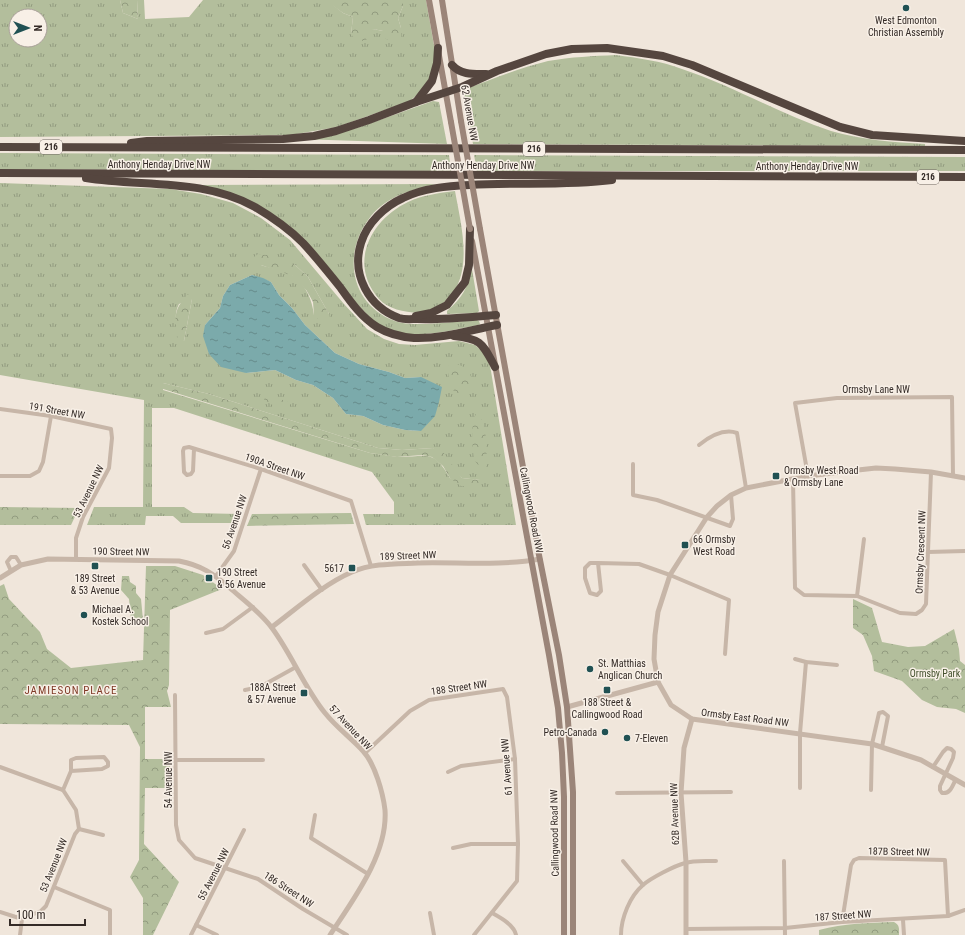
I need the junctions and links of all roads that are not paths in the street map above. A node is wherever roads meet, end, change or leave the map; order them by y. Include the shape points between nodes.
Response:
1 (429, 0) edge
2 (442, 0) edge
3 (438, 48) junction
4 (452, 65) junction
5 (488, 74) junction
6 (456, 89) junction
7 (446, 92) junction
8 (416, 102) junction
9 (965, 141) edge
10 (0, 147) edge
11 (102, 147) junction
12 (965, 150) edge
13 (0, 173) edge
14 (62, 174) junction
15 (639, 176) junction
16 (965, 177) edge
17 (470, 229) junction
18 (496, 315) junction
19 (486, 316) junction
20 (402, 319) junction
21 (497, 325) junction
22 (488, 327) junction
23 (450, 336) junction
24 (495, 367) junction
25 (0, 410) edge
26 (51, 416) junction
27 (111, 429) joint
28 (699, 445) dead end
29 (194, 449) junction
30 (633, 464) dead end
31 (261, 469) junction
32 (931, 472) junction
33 (0, 476) edge
34 (808, 476) junction
35 (953, 476) junction
36 (965, 478) edge
37 (793, 479) junction
38 (746, 488) junction
39 (731, 495) junction
40 (706, 517) junction
41 (864, 539) dead end
42 (965, 551) edge
43 (928, 552) junction
44 (76, 559) junction
45 (540, 559) junction
46 (531, 561) junction
47 (598, 563) junction
48 (22, 565) junction
49 (304, 565) dead end
50 (371, 566) junction
51 (11, 571) junction
52 (670, 575) junction
53 (216, 576) junction
54 (0, 578) edge
55 (322, 590) junction
56 (857, 596) junction
57 (252, 607) junction
58 (272, 627) junction
59 (206, 633) dead end
60 (725, 654) dead end
61 (795, 659) dead end
62 (806, 662) junction
63 (837, 665) dead end
64 (296, 667) junction
65 (658, 682) junction
66 (245, 690) dead end
67 (503, 690) joint
68 (175, 695) dead end
69 (567, 707) junction
70 (558, 708) junction
71 (692, 719) junction
72 (800, 733) junction
73 (872, 744) junction
74 (882, 746) junction
75 (365, 753) junction
76 (515, 759) junction
77 (176, 760) junction
78 (263, 760) dead end
79 (0, 767) edge
80 (933, 767) junction
81 (71, 771) junction
82 (448, 772) dead end
83 (946, 775) junction
84 (956, 781) junction
85 (965, 785) edge
86 (800, 788) dead end
87 (63, 790) junction
88 (871, 790) dead end
89 (731, 792) dead end
90 (617, 793) dead end
91 (681, 793) junction
92 (315, 815) dead end
93 (79, 829) junction
94 (244, 830) dead end
95 (103, 835) dead end
96 (518, 844) junction
97 (453, 848) dead end
98 (195, 858) joint
99 (716, 861) dead end
100 (623, 862) dead end
101 (686, 862) junction
102 (784, 862) dead end
103 (225, 867) junction
104 (368, 874) junction
105 (643, 885) junction
106 (54, 887) junction
107 (965, 910) edge
108 (0, 912) edge
109 (430, 913) dead end
110 (492, 913) junction
111 (948, 916) junction
112 (22, 919) junction
113 (903, 920) junction
114 (842, 922) junction
115 (196, 926) junction
116 (335, 927) junction
117 (785, 928) junction
118 (686, 932) edge
119 (20, 935) edge
120 (110, 935) edge
121 (191, 935) edge
122 (217, 935) edge
123 (330, 935) edge
124 (348, 935) edge
125 (434, 935) edge
126 (474, 935) edge
127 (516, 935) edge
128 (564, 935) edge
129 (573, 935) edge
130 (621, 935) edge
131 (785, 935) edge
132 (904, 935) edge

1 - 3 main road, 62 Avenue NW
2 - 4 main road, 62 Avenue NW
3 - 7 main road, 62 Avenue NW
3 - 8 highway via 432,81
4 - 5 highway via 469,74
4 - 6 main road, 62 Avenue NW
5 - 6 highway
5 - 9 highway via 546,54 572,49 607,48 630,51 663,56 692,65 840,127 872,135
6 - 7 highway
6 - 18 main road, 62 Avenue NW, bridge
7 - 8 highway
7 - 17 main road, Callingwood Road NW, bridge
8 - 11 highway via 336,131 314,136 283,139 147,141
10 - 11 highway, Anthony Henday Drive NW / 216
11 - 12 highway, Anthony Henday Drive NW / 216
13 - 14 highway, Anthony Henday Drive NW / 216
14 - 15 highway, Anthony Henday Drive NW / 216
14 - 23 highway via 106,181 205,189 247,204 289,230 323,266 358,310 376,326 390,333 412,338
15 - 16 highway, Anthony Henday Drive NW / 216
15 - 20 highway via 594,182 458,185 420,191 389,205 378,215 361,242 358,256 359,276 365,290 376,304
17 - 19 main road, Callingwood Road NW
17 - 20 highway via 465,282 447,305 431,313
18 - 19 highway
18 - 21 main road, 62 Avenue NW
19 - 20 highway
19 - 22 main road, Callingwood Road NW
21 - 22 highway
21 - 45 main road, Callingwood Road NW
22 - 23 highway
22 - 24 main road, Callingwood Road NW
23 - 24 highway via 471,338 481,344
24 - 46 main road, Callingwood Road NW
25 - 26 street, 191 Street NW
26 - 27 street, 191 Street NW
26 - 33 street via 39,472 30,476
27 - 44 street, 53 Avenue NW via 109,468 83,517 76,538
28 - 38 street via 708,438 729,430 737,433
29 - 29 street via 183,449 184,472 187,475 193,471
29 - 31 street, 190A Street NW
30 - 40 street via 633,495 657,500
31 - 50 street, 190A Street NW via 351,501
31 - 53 street, 56 Avenue NW via 234,551
32 - 34 street via 876,468
32 - 35 street
32 - 43 street, Ormsby Crescent NW
34 - 35 street, Ormsby Lane NW via 795,403 837,398 952,397
34 - 37 street
35 - 36 street
37 - 38 street
37 - 56 street, Ormsby Crescent NW via 795,588 804,595
38 - 39 street
39 - 40 street
39 - 40 street via 733,520 730,526
40 - 52 street
41 - 56 street
42 - 43 street
43 - 56 street, Ormsby Crescent NW via 926,604 916,614 900,613
44 - 48 street, 190 Street NW via 48,559
44 - 53 street, 190 Street NW via 179,560 192,563
45 - 46 street, 189 Street NW
45 - 69 main road, Callingwood Road NW
46 - 50 street, 189 Street NW via 507,564 436,563
46 - 70 main road, Callingwood Road NW
47 - 47 street via 590,563 585,568 590,593 597,595 601,591
47 - 52 street via 639,564
48 - 51 street, 190 Street NW
48 - 51 street via 16,557 10,557 8,562
49 - 55 street
50 - 55 street, 189 Street NW via 352,572
51 - 54 street, 190 Street NW
52 - 60 street via 729,600
52 - 65 street via 658,612 655,635 654,658
53 - 57 street, 57 Avenue NW
55 - 58 street, 189 Street NW
57 - 58 street, 57 Avenue NW
57 - 59 street via 223,630
58 - 64 street, 57 Avenue NW
61 - 62 street
62 - 63 street
62 - 72 street, Ormsby East Road NW
64 - 66 street via 260,687
64 - 75 street, 57 Avenue NW via 325,713
65 - 69 street
65 - 71 street, Ormsby East Road NW via 671,705
67 - 75 street, 188 Street NW via 429,700 410,711
67 - 76 street, 61 Avenue NW via 507,697
68 - 77 street, 54 Avenue NW
69 - 70 street
69 - 129 main road, Callingwood Road NW via 573,792
70 - 128 main road, Callingwood Road NW via 564,798
71 - 72 street, Ormsby East Road NW
71 - 91 street, 62B Avenue NW via 684,748
72 - 73 street, Ormsby East Road NW
72 - 86 street, Ormsby East Road NW
73 - 74 street, Ormsby East Road NW
73 - 74 street via 879,713 883,712 888,716
73 - 88 street
74 - 80 street, Ormsby East Road NW via 914,757
75 - 104 street, 57 Avenue NW via 380,786 385,810 379,850
76 - 82 street via 461,766
76 - 96 street, 61 Avenue NW
77 - 78 street
77 - 98 street, 54 Avenue NW via 176,825 179,840
79 - 87 street
80 - 83 street, Ormsby East Road NW
80 - 83 street via 943,752 947,748 951,749 954,752 953,758
81 - 81 street via 102,769 108,766 108,762 104,757 76,758 71,760
81 - 87 street
83 - 84 street, Ormsby East Road NW
83 - 84 street via 940,786 942,793 950,791
84 - 85 street, Ormsby East Road NW
87 - 93 street via 76,810
89 - 91 street
90 - 91 street
91 - 101 street, 62B Avenue NW
92 - 104 street via 311,838
93 - 95 street
93 - 106 street, 53 Avenue NW
94 - 103 street, 55 Avenue NW
96 - 97 street via 471,844
96 - 110 street, 61 Avenue NW via 517,881
98 - 103 street, 186 Street NW
99 - 101 street
100 - 105 street
101 - 105 street
101 - 118 street, 62B Avenue NW
102 - 117 street
103 - 115 street, 55 Avenue NW
103 - 116 street, 186 Street NW via 258,879
104 - 116 street, 57 Avenue NW
105 - 130 street via 628,905 621,926
106 - 112 street, 53 Avenue NW via 46,906 41,911
106 - 120 street via 110,910
107 - 111 street, 187 Street NW
108 - 112 street
109 - 125 street
110 - 126 street
110 - 127 street via 512,927
111 - 113 street, 187 Street NW
111 - 114 street, 187B Street NW via 945,860 859,858 851,865
112 - 119 street
113 - 114 street, 187 Street NW
113 - 132 street
114 - 117 street, 187 Street NW
115 - 121 street, 55 Avenue NW
115 - 122 street
116 - 123 street, 57 Avenue NW
116 - 124 street, 186 Street NW
117 - 118 street, 187 Street NW
117 - 131 street

